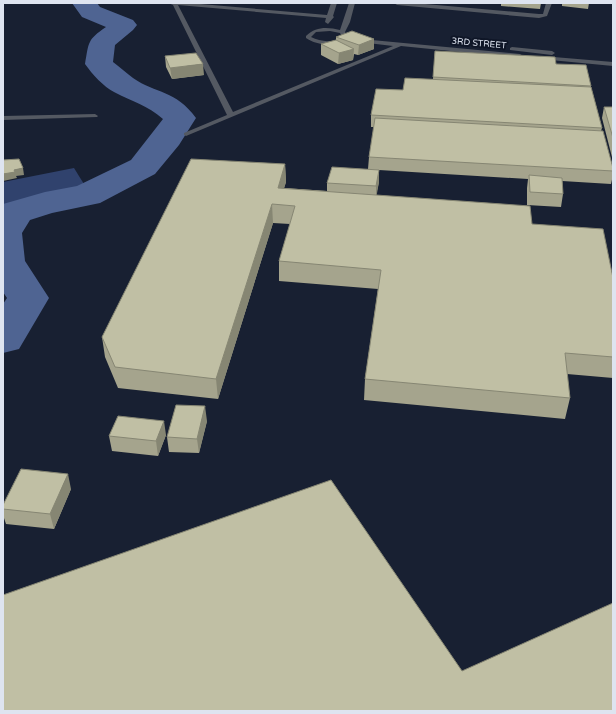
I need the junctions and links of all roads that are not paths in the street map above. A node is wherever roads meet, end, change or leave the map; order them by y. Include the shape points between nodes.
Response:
1 (334, 3) edge
2 (352, 3) edge
3 (397, 3) edge
4 (549, 3) edge
5 (173, 4) edge
6 (331, 17) junction
7 (324, 29) junction
8 (343, 35) junction
9 (352, 35) edge
10 (360, 36) edge
11 (402, 42) junction
12 (613, 59) edge
13 (613, 64) edge
14 (96, 116) dead end
15 (231, 116) junction
16 (3, 118) edge
17 (186, 134) dead end

1 - 6 street
2 - 8 street
3 - 4 street via 539,16 545,15
5 - 6 street
5 - 15 street
6 - 7 street
7 - 8 street
7 - 8 street via 310,32 308,37 324,42
8 - 9 street
8 - 11 street, 3RD STREET
10 - 11 street, 3RD STREET
11 - 12 street, 3RD STREET
11 - 13 street, 3RD STREET
11 - 15 street
14 - 16 street
15 - 17 street

